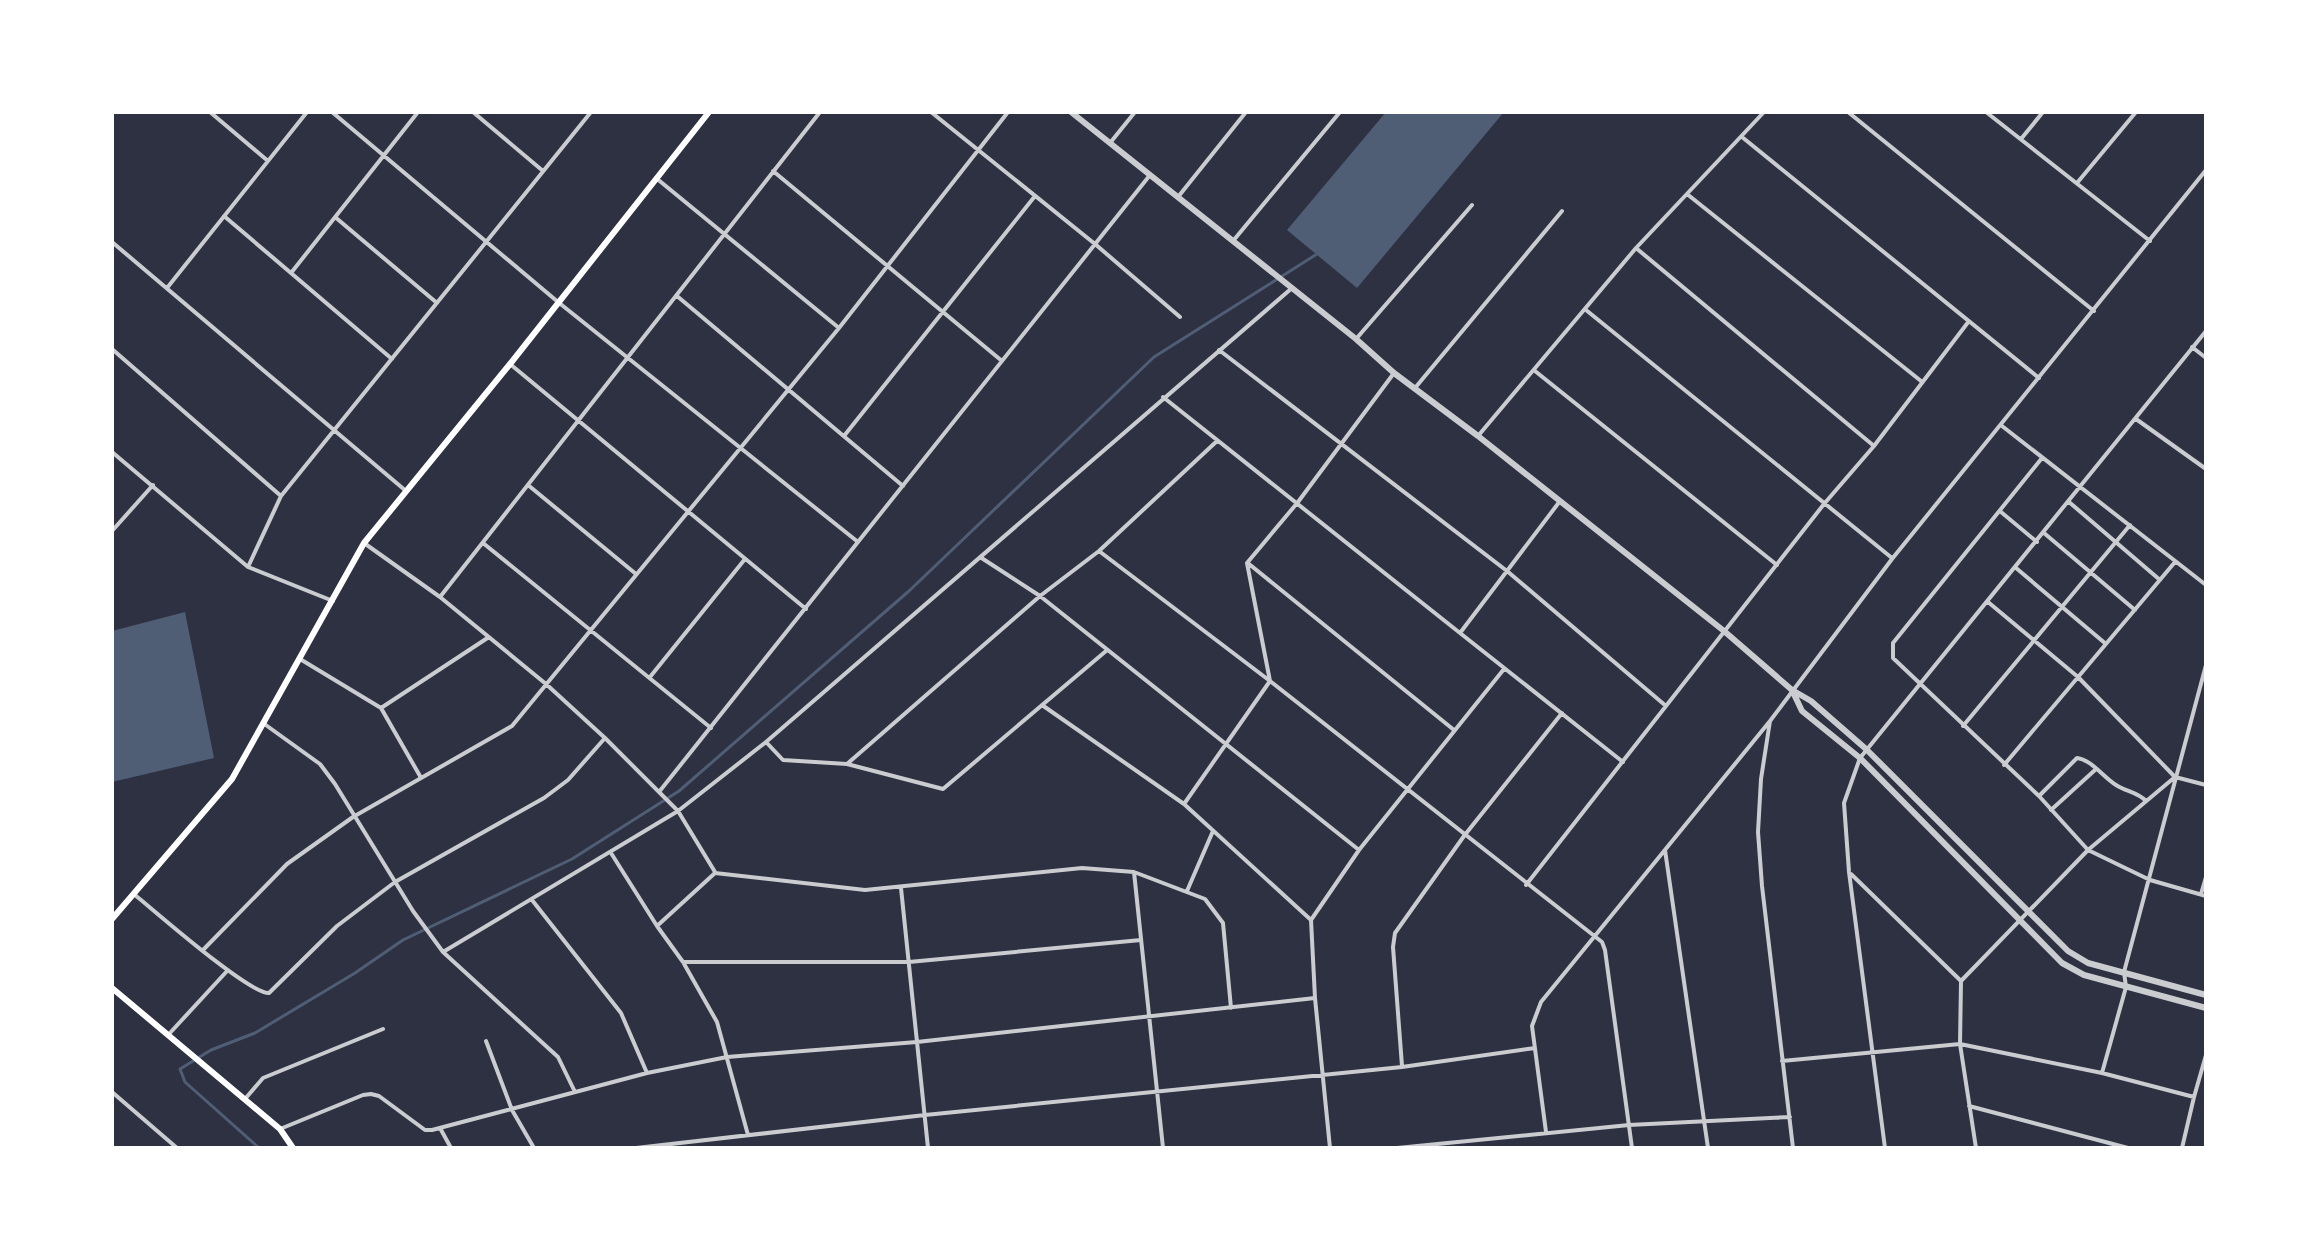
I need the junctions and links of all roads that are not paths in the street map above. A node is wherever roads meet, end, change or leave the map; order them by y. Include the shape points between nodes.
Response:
1 (210, 112) edge
2 (307, 112) edge
3 (332, 112) edge
4 (418, 112) edge
5 (473, 112) edge
6 (591, 112) edge
7 (709, 112) edge
8 (820, 112) edge
9 (931, 112) edge
10 (1008, 112) edge
11 (1071, 112) edge
12 (1135, 112) edge
13 (1246, 112) edge
14 (1340, 112) edge
15 (1764, 112) edge
16 (1848, 112) edge
17 (1986, 112) edge
18 (2043, 112) edge
19 (2136, 112) edge
20 (1742, 137) junction
21 (2021, 139) junction
22 (1110, 143) junction
23 (979, 150) junction
24 (384, 155) junction
25 (268, 161) junction
26 (2206, 170) edge
27 (543, 171) junction
28 (773, 171) junction
29 (1150, 175) junction
30 (2201, 177) junction
31 (656, 178) junction
32 (2206, 182) edge
33 (2077, 183) junction
34 (1687, 194) junction
35 (1035, 196) junction
36 (1178, 197) junction
37 (1472, 205) dead end
38 (1562, 211) dead end
39 (224, 216) junction
40 (335, 217) junction
41 (725, 234) junction
42 (1233, 241) junction
43 (2150, 241) junction
44 (112, 242) edge
45 (486, 242) junction
46 (1095, 244) junction
47 (1636, 248) junction
48 (887, 266) junction
49 (291, 273) junction
50 (167, 288) junction
51 (1292, 288) junction
52 (677, 296) junction
53 (558, 302) junction
54 (437, 303) junction
55 (1586, 310) junction
56 (2094, 311) junction
57 (943, 312) junction
58 (1180, 317) dead end
59 (1969, 321) junction
60 (839, 328) junction
61 (2206, 331) edge
62 (1356, 339) junction
63 (2192, 347) junction
64 (112, 349) edge
65 (1219, 350) junction
66 (628, 358) junction
67 (2206, 358) edge
68 (392, 359) junction
69 (1002, 361) junction
70 (510, 364) junction
71 (1535, 371) junction
72 (1394, 373) junction
73 (2039, 378) junction
74 (1921, 381) junction
75 (1415, 388) junction
76 (788, 389) junction
77 (1163, 397) junction
78 (2136, 419) junction
79 (579, 421) junction
80 (2002, 426) junction
81 (334, 430) junction
82 (844, 436) junction
83 (1478, 436) junction
84 (1217, 441) junction
85 (1341, 444) junction
86 (1874, 446) junction
87 (740, 447) junction
88 (112, 452) edge
89 (2042, 458) junction
90 (2206, 469) edge
91 (153, 485) junction
92 (528, 485) junction
93 (903, 486) junction
94 (2080, 489) junction
95 (406, 491) junction
96 (281, 496) junction
97 (1560, 501) junction
98 (1298, 502) junction
99 (2069, 502) junction
100 (1824, 504) junction
101 (688, 511) junction
102 (2001, 512) junction
103 (2130, 525) junction
104 (112, 531) edge
105 (2044, 533) junction
106 (858, 542) junction
107 (2037, 542) junction
108 (2117, 542) junction
109 (364, 543) junction
110 (483, 543) junction
111 (1099, 551) junction
112 (980, 557) junction
113 (745, 559) junction
114 (1892, 559) junction
115 (2175, 562) junction
116 (1247, 563) junction
117 (1777, 565) junction
118 (248, 567) junction
119 (2016, 568) junction
120 (1507, 571) junction
121 (636, 574) junction
122 (2092, 574) junction
123 (2160, 580) junction
124 (2206, 585) edge
125 (1040, 596) junction
126 (440, 597) junction
127 (333, 601) junction
128 (1988, 602) junction
129 (2063, 608) junction
130 (806, 609) junction
131 (2135, 610) junction
132 (591, 630) junction
133 (1724, 631) junction
134 (1460, 633) junction
135 (489, 637) junction
136 (2034, 641) junction
137 (2106, 644) junction
138 (1107, 651) junction
139 (300, 659) junction
140 (2206, 665) edge
141 (1504, 669) junction
142 (650, 677) junction
143 (2078, 677) junction
144 (1270, 681) junction
145 (546, 684) junction
146 (1920, 687) junction
147 (1792, 690) junction
148 (1042, 705) junction
149 (1666, 706) junction
150 (381, 708) junction
151 (1562, 713) junction
152 (1770, 721) junction
153 (263, 723) junction
154 (1963, 726) junction
155 (711, 728) junction
156 (1454, 730) junction
157 (605, 738) junction
158 (766, 742) junction
159 (1226, 744) junction
160 (1866, 749) junction
161 (1860, 758) junction
162 (1623, 762) junction
163 (847, 764) junction
164 (2003, 765) junction
165 (2095, 770) junction
166 (420, 777) junction
167 (2175, 777) junction
168 (2206, 785) edge
169 (1407, 790) junction
170 (660, 793) junction
171 (2039, 796) junction
172 (2146, 802) junction
173 (1184, 804) junction
174 (2051, 810) junction
175 (678, 811) junction
176 (353, 817) junction
177 (1213, 831) junction
178 (1464, 836) junction
179 (1359, 850) junction
180 (1665, 850) junction
181 (2088, 850) junction
182 (611, 853) junction
183 (1134, 872) junction
184 (1849, 872) junction
185 (715, 873) junction
186 (2206, 877) edge
187 (2150, 880) junction
188 (395, 882) junction
189 (1526, 885) junction
190 (901, 888) junction
191 (1187, 891) junction
192 (133, 894) junction
193 (2204, 895) edge
194 (532, 900) junction
195 (2028, 912) junction
196 (112, 919) edge
197 (1311, 920) junction
198 (2020, 921) junction
199 (657, 926) junction
200 (1597, 936) junction
201 (1141, 940) junction
202 (203, 950) junction
203 (443, 952) junction
204 (683, 962) junction
205 (909, 962) junction
206 (228, 970) junction
207 (2124, 972) junction
208 (1961, 981) junction
209 (2126, 987) junction
210 (112, 988) edge
211 (2206, 995) edge
212 (1315, 998) junction
213 (1231, 1008) junction
214 (2206, 1008) edge
215 (1149, 1017) junction
216 (383, 1029) dead end
217 (168, 1036) junction
218 (486, 1041) dead end
219 (917, 1042) junction
220 (1960, 1044) junction
221 (1535, 1048) junction
222 (1873, 1052) junction
223 (2206, 1055) edge
224 (727, 1057) junction
225 (1782, 1061) junction
226 (1402, 1067) junction
227 (647, 1073) junction
228 (2102, 1073) junction
229 (1323, 1074) junction
230 (1157, 1091) junction
231 (112, 1092) edge
232 (575, 1092) junction
233 (2194, 1097) junction
234 (244, 1100) junction
235 (1969, 1106) junction
236 (512, 1110) junction
237 (925, 1115) junction
238 (1790, 1117) junction
239 (1704, 1120) junction
240 (1629, 1125) junction
241 (440, 1128) junction
242 (280, 1129) junction
243 (1546, 1132) junction
244 (748, 1135) junction
245 (1413, 1147) edge
246 (177, 1148) edge
247 (293, 1148) edge
248 (451, 1148) edge
249 (534, 1148) edge
250 (636, 1148) edge
251 (928, 1148) edge
252 (1163, 1148) edge
253 (1330, 1148) edge
254 (1397, 1148) edge
255 (1632, 1148) edge
256 (1708, 1148) edge
257 (1793, 1148) edge
258 (1885, 1148) edge
259 (1976, 1148) edge
260 (2128, 1148) edge
261 (2182, 1148) edge

1 - 25 street
2 - 25 street
3 - 24 street
4 - 24 street
5 - 27 street
6 - 27 street
7 - 31 main road
8 - 28 street
9 - 23 street
10 - 23 street
11 - 22 street
12 - 22 street
13 - 36 street
14 - 42 street
15 - 20 street
16 - 56 street
17 - 21 street
18 - 21 street
19 - 33 street
20 - 34 street
20 - 59 street
21 - 33 street
22 - 29 street
23 - 35 street
23 - 48 street
24 - 40 street
24 - 45 street
25 - 39 street
26 - 30 street
27 - 45 street
28 - 41 street
28 - 48 street
29 - 36 street
29 - 46 street
30 - 32 street
30 - 43 street
31 - 41 street
31 - 53 main road
33 - 43 street
34 - 47 street
34 - 74 street
35 - 46 street
35 - 57 street
36 - 42 street
37 - 62 street
38 - 75 street
39 - 49 street
39 - 50 street
40 - 49 street
40 - 54 street
41 - 52 street
41 - 60 street
42 - 51 street
43 - 56 street
44 - 50 street
45 - 53 street
45 - 54 street
46 - 58 street
46 - 69 street
47 - 55 street
47 - 86 street
48 - 57 street
48 - 60 street
49 - 68 street
50 - 81 street
51 - 62 street
51 - 65 street
52 - 66 street
52 - 76 street
53 - 66 street
53 - 70 main road
54 - 68 street
55 - 71 street
55 - 100 street
56 - 73 street
57 - 69 street
57 - 82 street
59 - 73 street
59 - 74 street
60 - 76 street
61 - 63 street
62 - 72 street
63 - 67 street
63 - 78 street
64 - 96 street
65 - 77 street
65 - 85 street
66 - 79 street
66 - 87 street
68 - 81 street
69 - 93 street
70 - 79 street
70 - 95 main road
71 - 83 street
71 - 117 street
72 - 75 street
72 - 85 street
73 - 80 street
74 - 86 street
75 - 83 street
76 - 82 street
76 - 87 street
77 - 84 street
77 - 112 street
78 - 90 street
78 - 94 street
79 - 92 street
79 - 101 street
80 - 89 street
80 - 114 street
81 - 95 street
81 - 96 street
82 - 93 street
83 - 97 street
84 - 98 street
84 - 111 street
85 - 98 street
85 - 120 street
86 - 100 street
87 - 101 street
87 - 106 street
88 - 91 street
89 - 94 street
89 - 102 street
91 - 104 street
91 - 118 street
92 - 110 street
92 - 121 street
93 - 106 street
94 - 99 street
94 - 103 street
95 - 109 main road
96 - 118 street
97 - 120 street
97 - 133 street
98 - 116 street
98 - 134 street
99 - 105 street
99 - 108 street
100 - 114 street
100 - 117 street
101 - 113 street
101 - 121 street
102 - 107 street
102 - 146 street via 1893,643 1893,658
103 - 108 street
103 - 115 street
105 - 107 street
105 - 122 street
106 - 130 street
107 - 119 street
108 - 122 street
108 - 123 street
109 - 126 street
109 - 127 main road
110 - 126 street
110 - 132 street
111 - 125 street
111 - 144 street
112 - 125 street
112 - 158 street
113 - 130 street
113 - 142 street
114 - 147 street
115 - 123 street
115 - 124 street
116 - 144 street
116 - 156 street
117 - 133 street
118 - 127 street
119 - 128 street
119 - 129 street
120 - 134 street
120 - 149 street
121 - 132 street
122 - 129 street
122 - 131 street
123 - 131 street
125 - 138 street
125 - 163 street
126 - 135 street
127 - 139 main road
128 - 136 street
128 - 146 street
129 - 136 street
129 - 137 street
130 - 155 street
131 - 137 street
132 - 142 street
132 - 145 street
133 - 147 street
133 - 149 street
134 - 141 street
135 - 145 street
135 - 150 street
136 - 143 street
136 - 154 street
137 - 143 street
138 - 148 street
138 - 159 street
139 - 150 street
139 - 153 main road
140 - 167 street
141 - 151 street
141 - 156 street
142 - 155 street
143 - 164 street
143 - 167 street
144 - 159 street
144 - 169 street
145 - 157 street
145 - 166 street via 512,726
146 - 154 street
146 - 160 street
147 - 152 street
147 - 160 street
147 - 161 street via 1802,711
148 - 163 street via 943,789
148 - 173 street
149 - 162 street
150 - 166 street
151 - 162 street
151 - 178 street
152 - 180 street
152 - 225 street via 1758,832
153 - 176 street via 320,764
153 - 192 main road via 232,779
154 - 164 street
155 - 170 street
156 - 169 street
157 - 170 street
157 - 188 street via 544,798
158 - 163 street via 783,760
158 - 175 street
159 - 173 street
159 - 179 street
160 - 161 street
160 - 195 street
161 - 184 street via 1844,803
161 - 198 street
162 - 189 street
164 - 171 street
165 - 171 street via 2077,758
165 - 172 street
165 - 174 street
166 - 176 street
167 - 168 street
167 - 172 street
167 - 187 street
169 - 178 street
169 - 179 street
170 - 175 street
171 - 174 street
172 - 181 street
173 - 177 street
174 - 181 street
175 - 182 street
175 - 185 street
176 - 188 street
176 - 202 street via 287,864
177 - 191 street
177 - 197 street
178 - 189 street
178 - 226 street via 1395,933
179 - 197 street
180 - 200 street
180 - 239 street
181 - 187 street
181 - 195 street
182 - 194 street
182 - 199 street
183 - 190 street via 1082,868
183 - 191 street
183 - 201 street
184 - 208 street
184 - 222 street
185 - 190 street via 865,890
185 - 199 street
186 - 193 street
187 - 193 street
187 - 207 street
188 - 203 street
188 - 206 street via 337,926 269,993
189 - 200 street
190 - 205 street
191 - 213 street via 1205,899 1223,923
192 - 196 main road
192 - 202 street
194 - 203 street
194 - 227 street via 621,1013
195 - 198 street
195 - 207 street via 2068,951 2088,963
197 - 212 street
198 - 208 street
198 - 209 street via 2062,963
199 - 204 street
200 - 221 street via 1541,1002 1532,1026
200 - 240 street via 1605,950
201 - 205 street
201 - 215 street
202 - 206 street
203 - 232 street via 558,1057
204 - 205 street
204 - 224 street via 717,1022
205 - 219 street
206 - 217 street
207 - 209 street
207 - 211 street
208 - 220 street
209 - 214 street
209 - 228 street
210 - 217 main road
212 - 213 street
212 - 229 street
213 - 215 street
215 - 219 street
215 - 230 street
216 - 234 street via 263,1078
217 - 234 main road
218 - 236 street
219 - 224 street
219 - 237 street
220 - 222 street
220 - 228 street
220 - 235 street
221 - 226 street
221 - 243 street
222 - 225 street
222 - 258 street
223 - 233 street
224 - 227 street
224 - 244 street
225 - 238 street
226 - 229 street
227 - 232 street
228 - 233 street
229 - 230 street
229 - 253 street
230 - 237 street
230 - 252 street
231 - 246 street
232 - 236 street
233 - 261 street
234 - 242 main road
235 - 259 street
235 - 260 street
236 - 241 street
236 - 249 street
237 - 244 street
237 - 251 street
238 - 239 street
238 - 257 street
239 - 240 street
239 - 256 street
240 - 243 street
240 - 255 street
241 - 242 street via 425,1130 371,1094
241 - 248 street
242 - 247 main road
243 - 245 street
244 - 250 street
245 - 254 street

